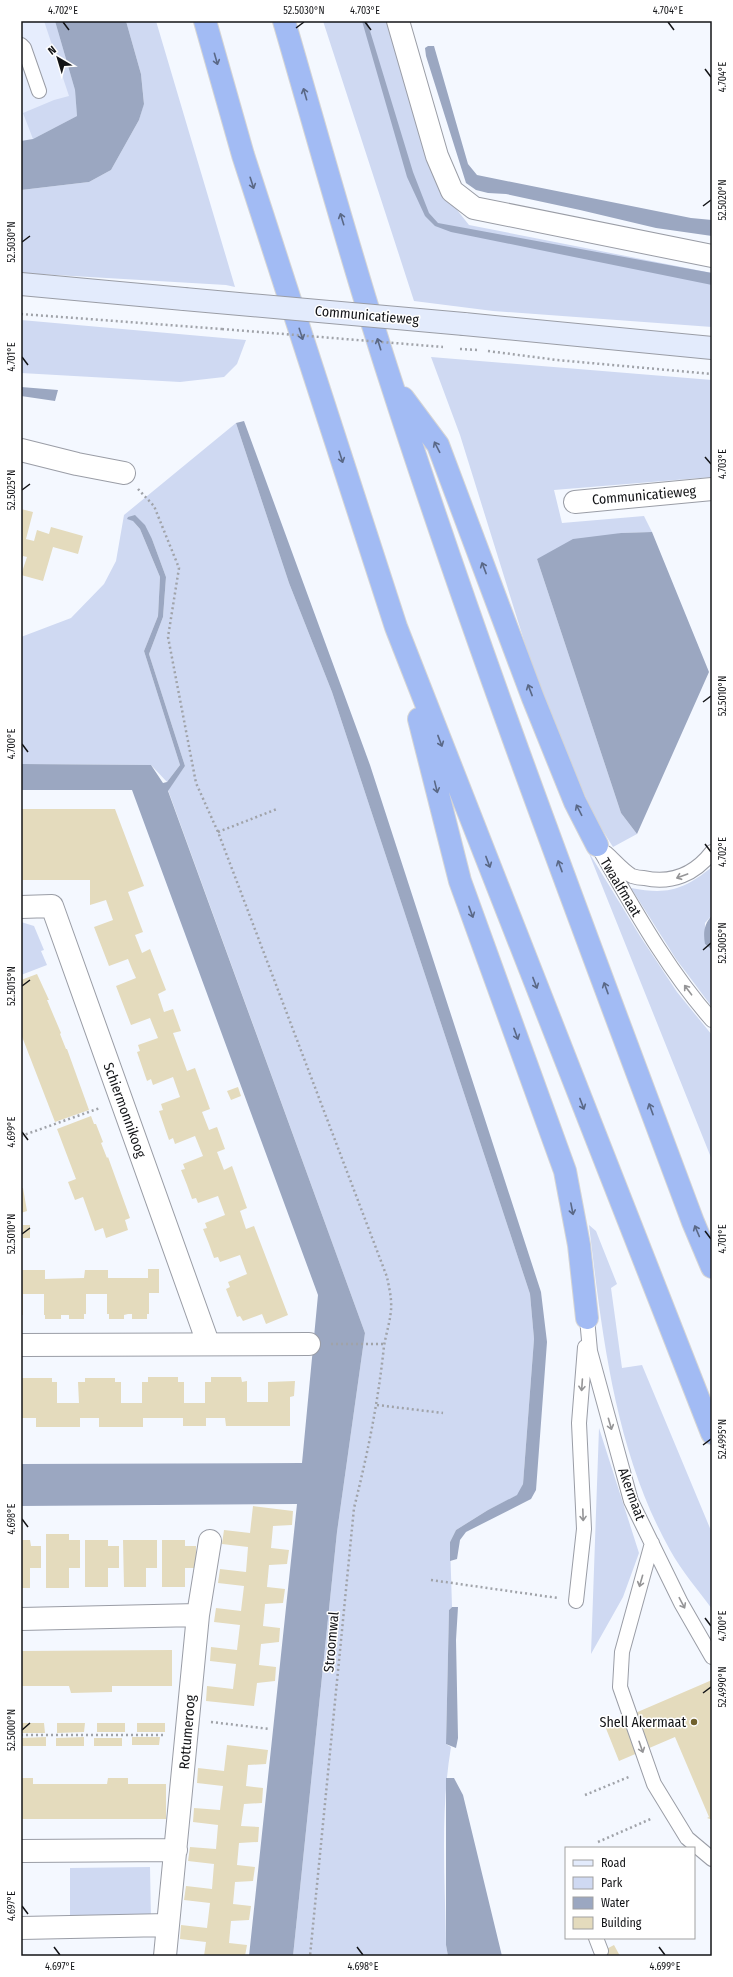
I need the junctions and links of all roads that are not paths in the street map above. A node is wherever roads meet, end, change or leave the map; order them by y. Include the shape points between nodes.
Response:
1 (205, 21) edge
2 (284, 21) edge
3 (398, 21) edge
4 (21, 45) edge
5 (39, 91) dead end
6 (712, 256) edge
7 (21, 284) edge
8 (712, 348) edge
9 (390, 381) junction
10 (21, 450) edge
11 (124, 473) road end
12 (712, 489) edge
13 (575, 502) dead end
14 (396, 627) junction
15 (596, 845) junction
16 (712, 852) edge
17 (21, 907) edge
18 (712, 1020) edge
19 (712, 1267) edge
20 (587, 1318) junction
21 (208, 1343) junction
22 (309, 1344) road end
23 (21, 1345) edge
24 (712, 1433) edge
25 (210, 1541) dead end
26 (652, 1543) junction
27 (576, 1601) road end
28 (198, 1615) junction
29 (21, 1619) edge
30 (712, 1657) edge
31 (176, 1850) junction
32 (21, 1851) edge
33 (712, 1859) edge
34 (168, 1925) junction
35 (21, 1928) edge
36 (596, 1939) edge
37 (602, 1951) dead end
38 (165, 1956) edge

1 -> 14 highway via 243,154
9 -> 2 highway
3 - 6 street via 437,156 452,191 474,208
4 - 5 lane
7 - 8 street, Communicatieweg, bridge
15 -> 9 highway via 575,802 533,698 438,445
19 -> 9 highway via 557,856
10 - 11 street
12 - 13 street, Communicatieweg
14 -> 20 highway via 460,880 565,1171 579,1245
14 -> 24 highway
16 -> 15 lane, Twaalfmaat via 704,863 688,874 671,880 652,880 632,876
18 -> 15 lane, Twaalfmaat via 673,969
17 - 21 street, Schiermonnikoog via 52,906
20 -> 26 lane, Akermaat via 590,1351 631,1502
20 -> 27 lane via 580,1423 584,1529
21 - 22 street
21 - 23 street
25 - 28 street, Rottumeroog
26 -> 30 lane, Akermaat via 681,1603
26 -> 33 lane via 622,1652 620,1687 654,1784 687,1838
28 - 29 street
28 - 31 street, Rottumeroog
31 - 32 street
31 - 34 street, Rottumeroog
34 - 35 street
34 - 38 street, Rottumeroog
36 - 37 lane

